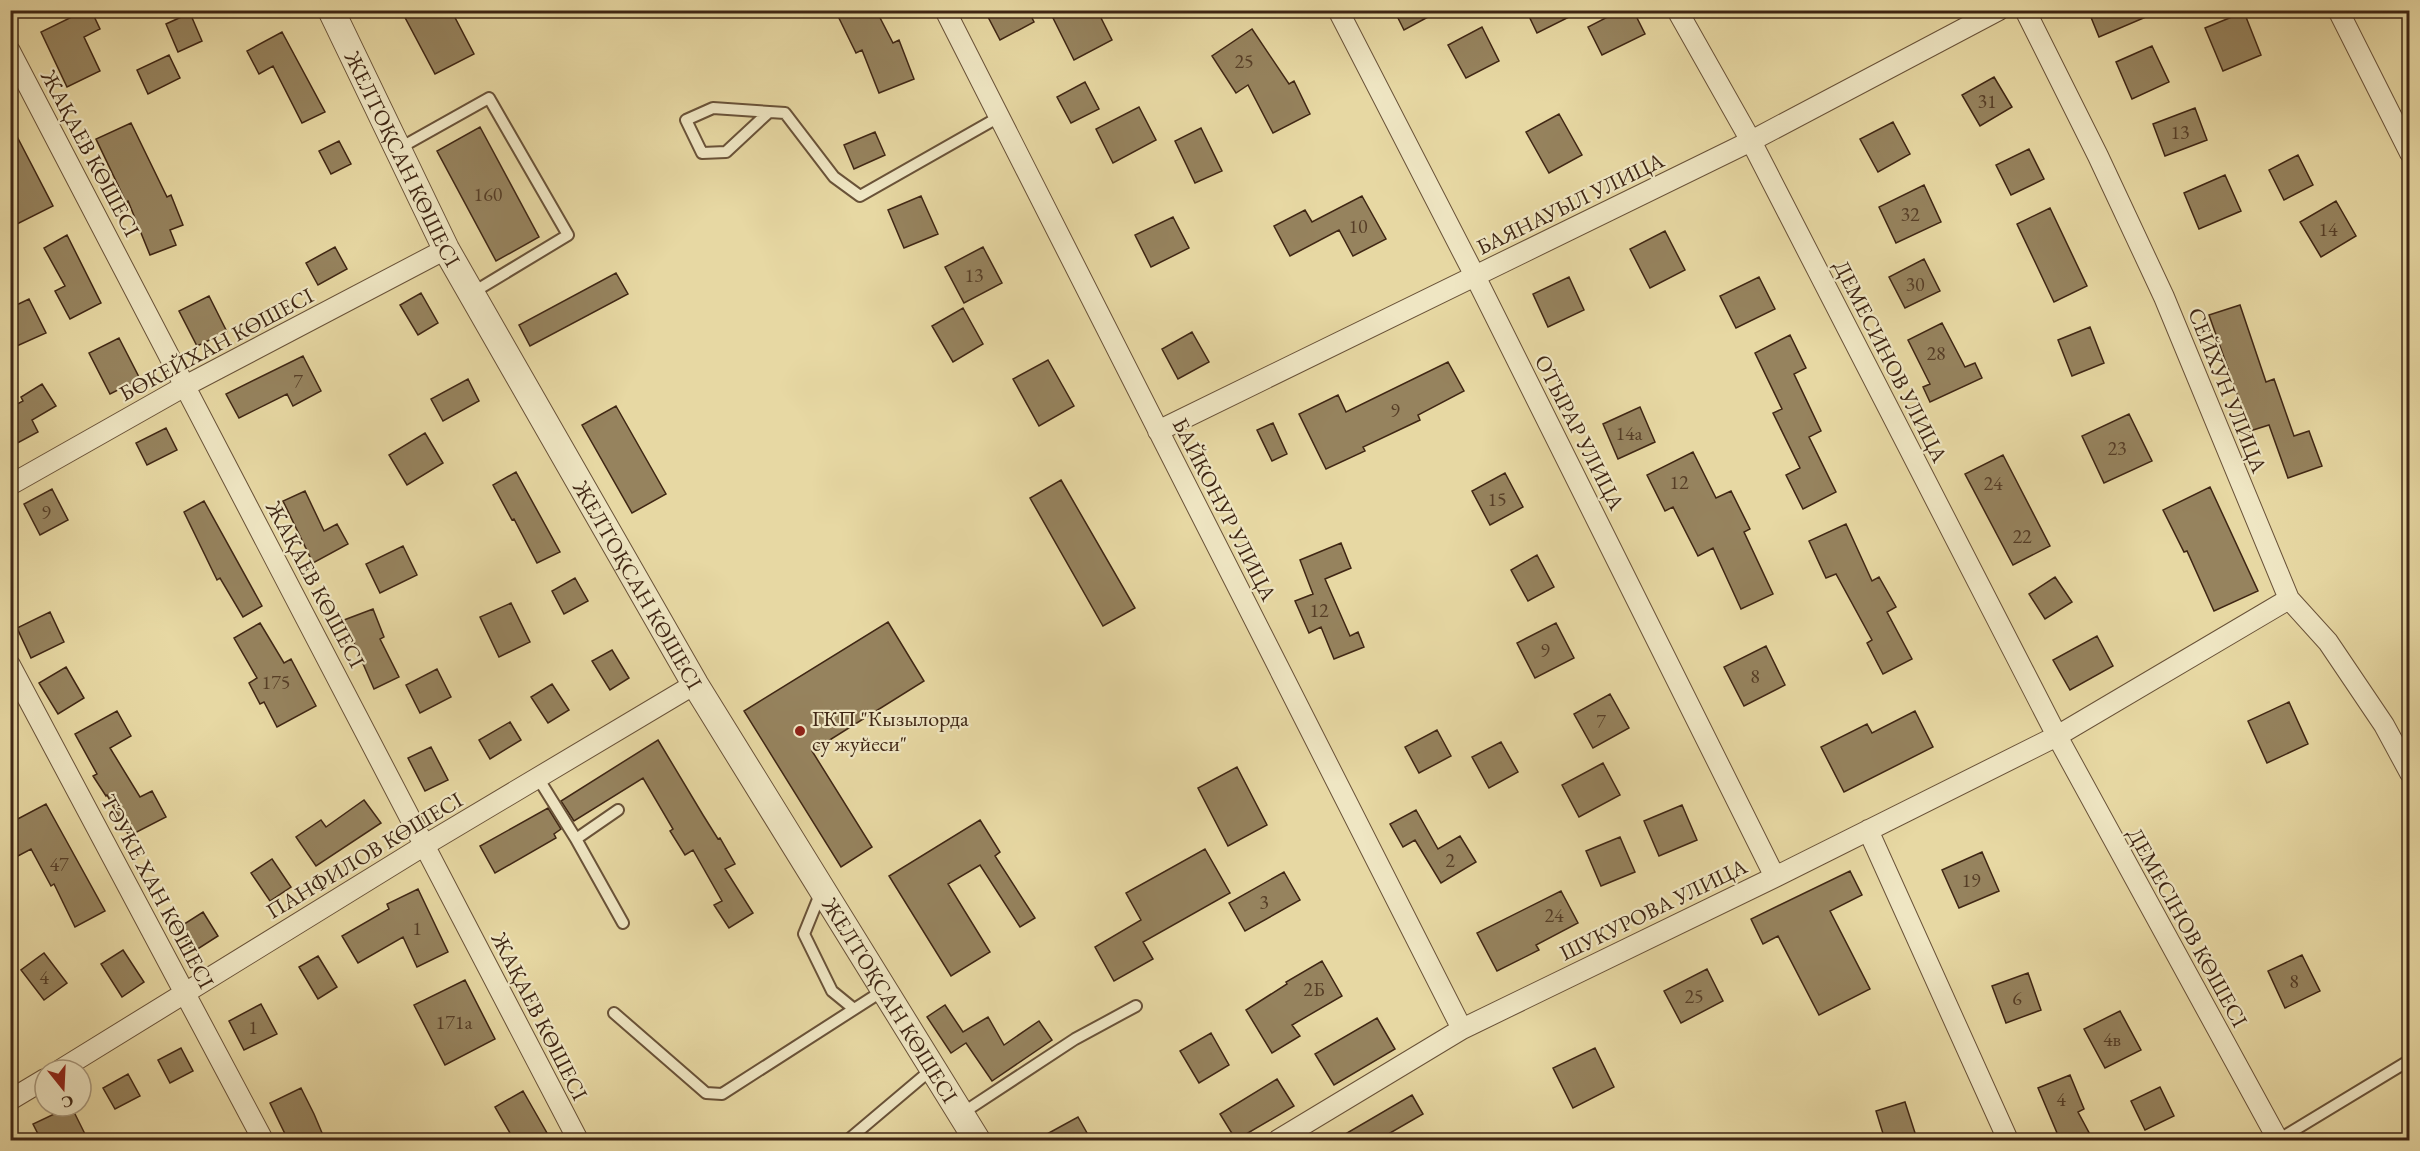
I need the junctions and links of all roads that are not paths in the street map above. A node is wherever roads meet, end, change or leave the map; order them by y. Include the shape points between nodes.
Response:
1 (331, 10) edge
2 (945, 10) edge
3 (1338, 10) edge
4 (1677, 10) edge
5 (1999, 10) edge
6 (2025, 10) edge
7 (2338, 10) edge
8 (10, 51) edge
9 (769, 112) junction
10 (999, 117) junction
11 (1751, 141) junction
12 (398, 149) junction
13 (2409, 153) edge
14 (446, 249) junction
15 (1475, 276) junction
16 (472, 294) junction
17 (185, 386) junction
18 (1158, 431) junction
19 (10, 485) edge
20 (2289, 599) junction
21 (10, 665) edge
22 (695, 684) junction
23 (2057, 736) junction
24 (2409, 773) edge
25 (538, 778) junction
26 (618, 810) dead end
27 (1868, 831) junction
28 (576, 839) junction
29 (425, 845) junction
30 (1775, 877) junction
31 (822, 889) junction
32 (623, 922) dead end
33 (884, 990) junction
34 (185, 993) junction
35 (1136, 1006) dead end
36 (854, 1009) junction
37 (614, 1013) dead end
38 (1462, 1029) junction
39 (79, 1058) edge
40 (2409, 1060) edge
41 (933, 1069) junction
42 (33, 1086) edge
43 (10, 1100) edge
44 (969, 1131) edge
45 (263, 1140) edge
46 (578, 1140) edge
47 (848, 1140) edge
48 (1278, 1140) edge
49 (2008, 1140) edge
50 (2278, 1140) edge

1 - 12 street, ЖЕЛТОҚСАН КӨШЕСІ
2 - 10 street, БАЙКОНУР УЛИЦА
3 - 15 street, ОТЫРАР УЛИЦА
4 - 11 street, ДЕМЕСИНОВ УЛИЦА
5 - 11 street, БАЯНАУЫЛ УЛИЦА
6 - 20 street, СЕЙХУН УЛИЦА via 2164,297
7 - 13 street
8 - 17 street, ЖАҚАЕВ КӨШЕСІ
9 - 9 lane via 713,108 687,120 702,153 726,152
9 - 10 lane via 785,113 834,177 860,196
10 - 18 street, БАЙКОНУР УЛИЦА
11 - 15 street, БАЯНАУЫЛ УЛИЦА
11 - 23 street, ДЕМЕСИНОВ УЛИЦА
12 - 14 street, ЖЕЛТОҚСАН КӨШЕСІ
12 - 16 lane via 489,98 568,235
14 - 16 street, ЖЕЛТОҚСАН КӨШЕСІ
14 - 17 street, БӨКЕЙХАН КӨШЕСІ
15 - 18 street, БАЯНАУЫЛ УЛИЦА
15 - 30 street, ОТЫРАР УЛИЦА
16 - 22 street, ЖЕЛТОҚСАН КӨШЕСІ
17 - 19 street, БӨКЕЙХАН КӨШЕСІ
17 - 29 street, ЖАҚАЕВ КӨШЕСІ
18 - 38 street, БАЙКОНУР УЛИЦА
20 - 23 street, ШУКУРОВА УЛИЦА
20 - 24 street, СЕЙХУН УЛИЦА via 2328,642 2384,725
21 - 34 street, ТӘУКЕ ХАН КӨШЕСІ
22 - 25 street, ПАНФИЛОВ КӨШЕСІ
22 - 31 street, ЖЕЛТОҚСАН КӨШЕСІ
23 - 27 street, ШУКУРОВА УЛИЦА
23 - 50 street, ДЕМЕСІНОВ КӨШЕСІ
25 - 28 lane
25 - 29 street, ПАНФИЛОВ КӨШЕСІ
26 - 28 lane
27 - 30 street, ШУКУРОВА УЛИЦА
27 - 49 street
28 - 32 lane
29 - 34 street, ПАНФИЛОВ КӨШЕСІ
29 - 46 street, ЖАҚАЕВ КӨШЕСІ
30 - 38 street, ШУКУРОВА УЛИЦА
31 - 33 street, ЖЕЛТОҚСАН КӨШЕСІ
31 - 36 lane via 804,934 831,991
33 - 36 lane
33 - 41 street, ЖЕЛТОҚСАН КӨШЕСІ
34 - 39 street, ПАНФИЛОВ КӨШЕСІ
34 - 45 street, ТӘУКЕ ХАН КӨШЕСІ
35 - 44 lane via 1075,1039
36 - 37 lane via 722,1094 706,1093
38 - 48 street, ШУКУРОВА УЛИЦА
40 - 50 lane
41 - 44 street, ЖЕЛТОҚСАН КӨШЕСІ
41 - 47 lane
42 - 43 street

